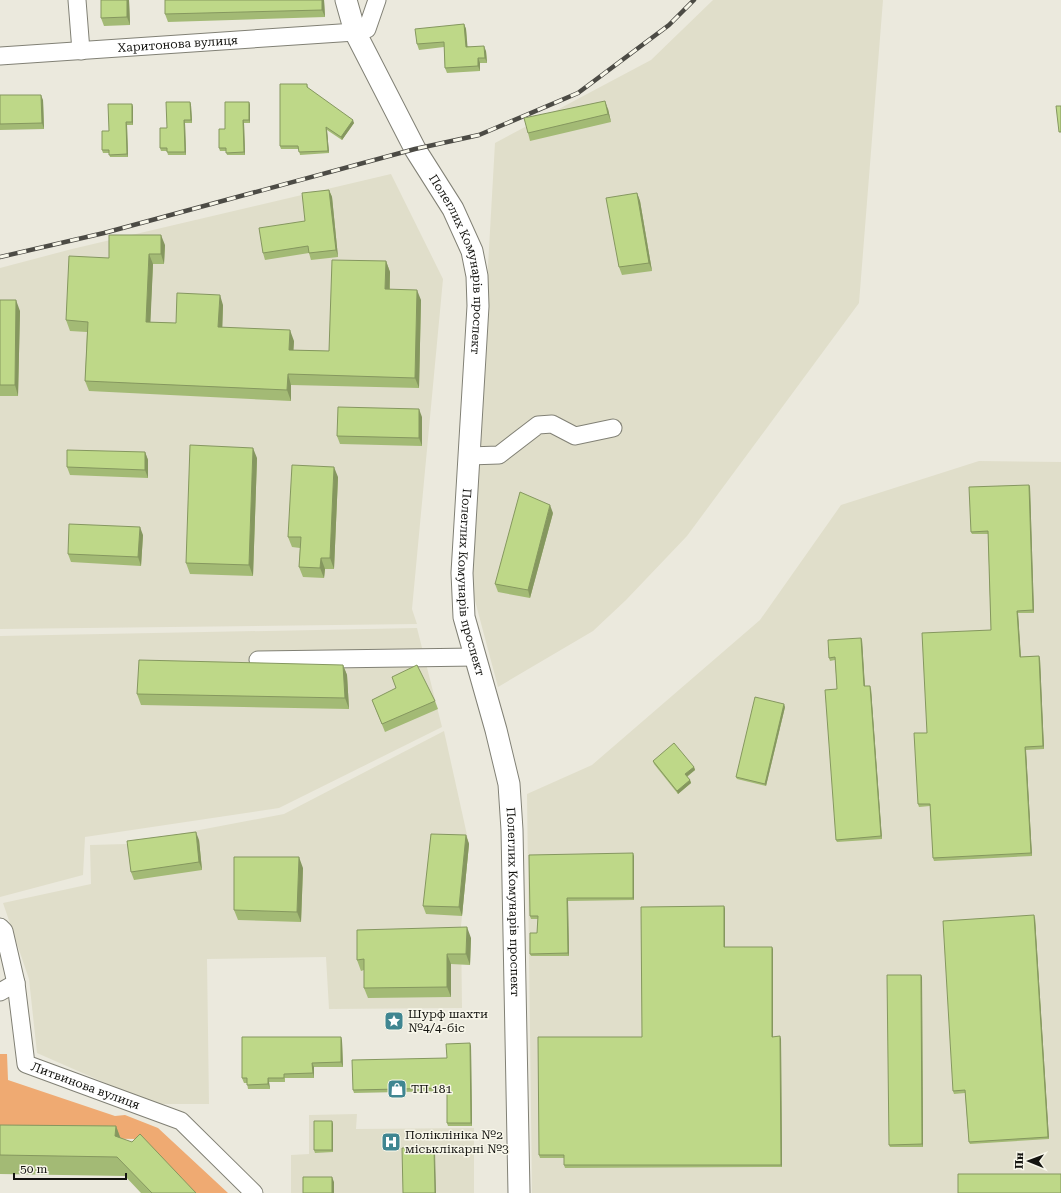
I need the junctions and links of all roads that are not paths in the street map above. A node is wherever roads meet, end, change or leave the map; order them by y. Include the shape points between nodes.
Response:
1 (77, 0) edge
2 (346, 0) edge
3 (377, 0) edge
4 (355, 32) junction
5 (81, 51) junction
6 (0, 56) edge
7 (613, 428) dead end
8 (469, 456) junction
9 (476, 657) junction
10 (258, 660) dead end
11 (0, 927) edge
12 (16, 983) junction
13 (0, 992) edge
14 (254, 1193) edge
15 (519, 1193) edge

1 - 5 street
2 - 4 main road, Полеглих Комунарів проспект
3 - 4 street via 367,29
4 - 5 street, Харитонова вулиця
4 - 8 main road, Полеглих Комунарів проспект via 415,149 453,209 472,251 477,276 478,306
5 - 6 street, Харитонова вулиця
7 - 8 street via 575,436 552,424 538,425 499,456
8 - 9 main road, Полеглих Комунарів проспект via 462,573 464,617
9 - 10 street
9 - 15 main road, Полеглих Комунарів проспект via 509,784
11 - 12 street, Литвинова вулиця via 4,931
12 - 13 street
12 - 14 street, Литвинова вулиця via 26,1064 181,1121

